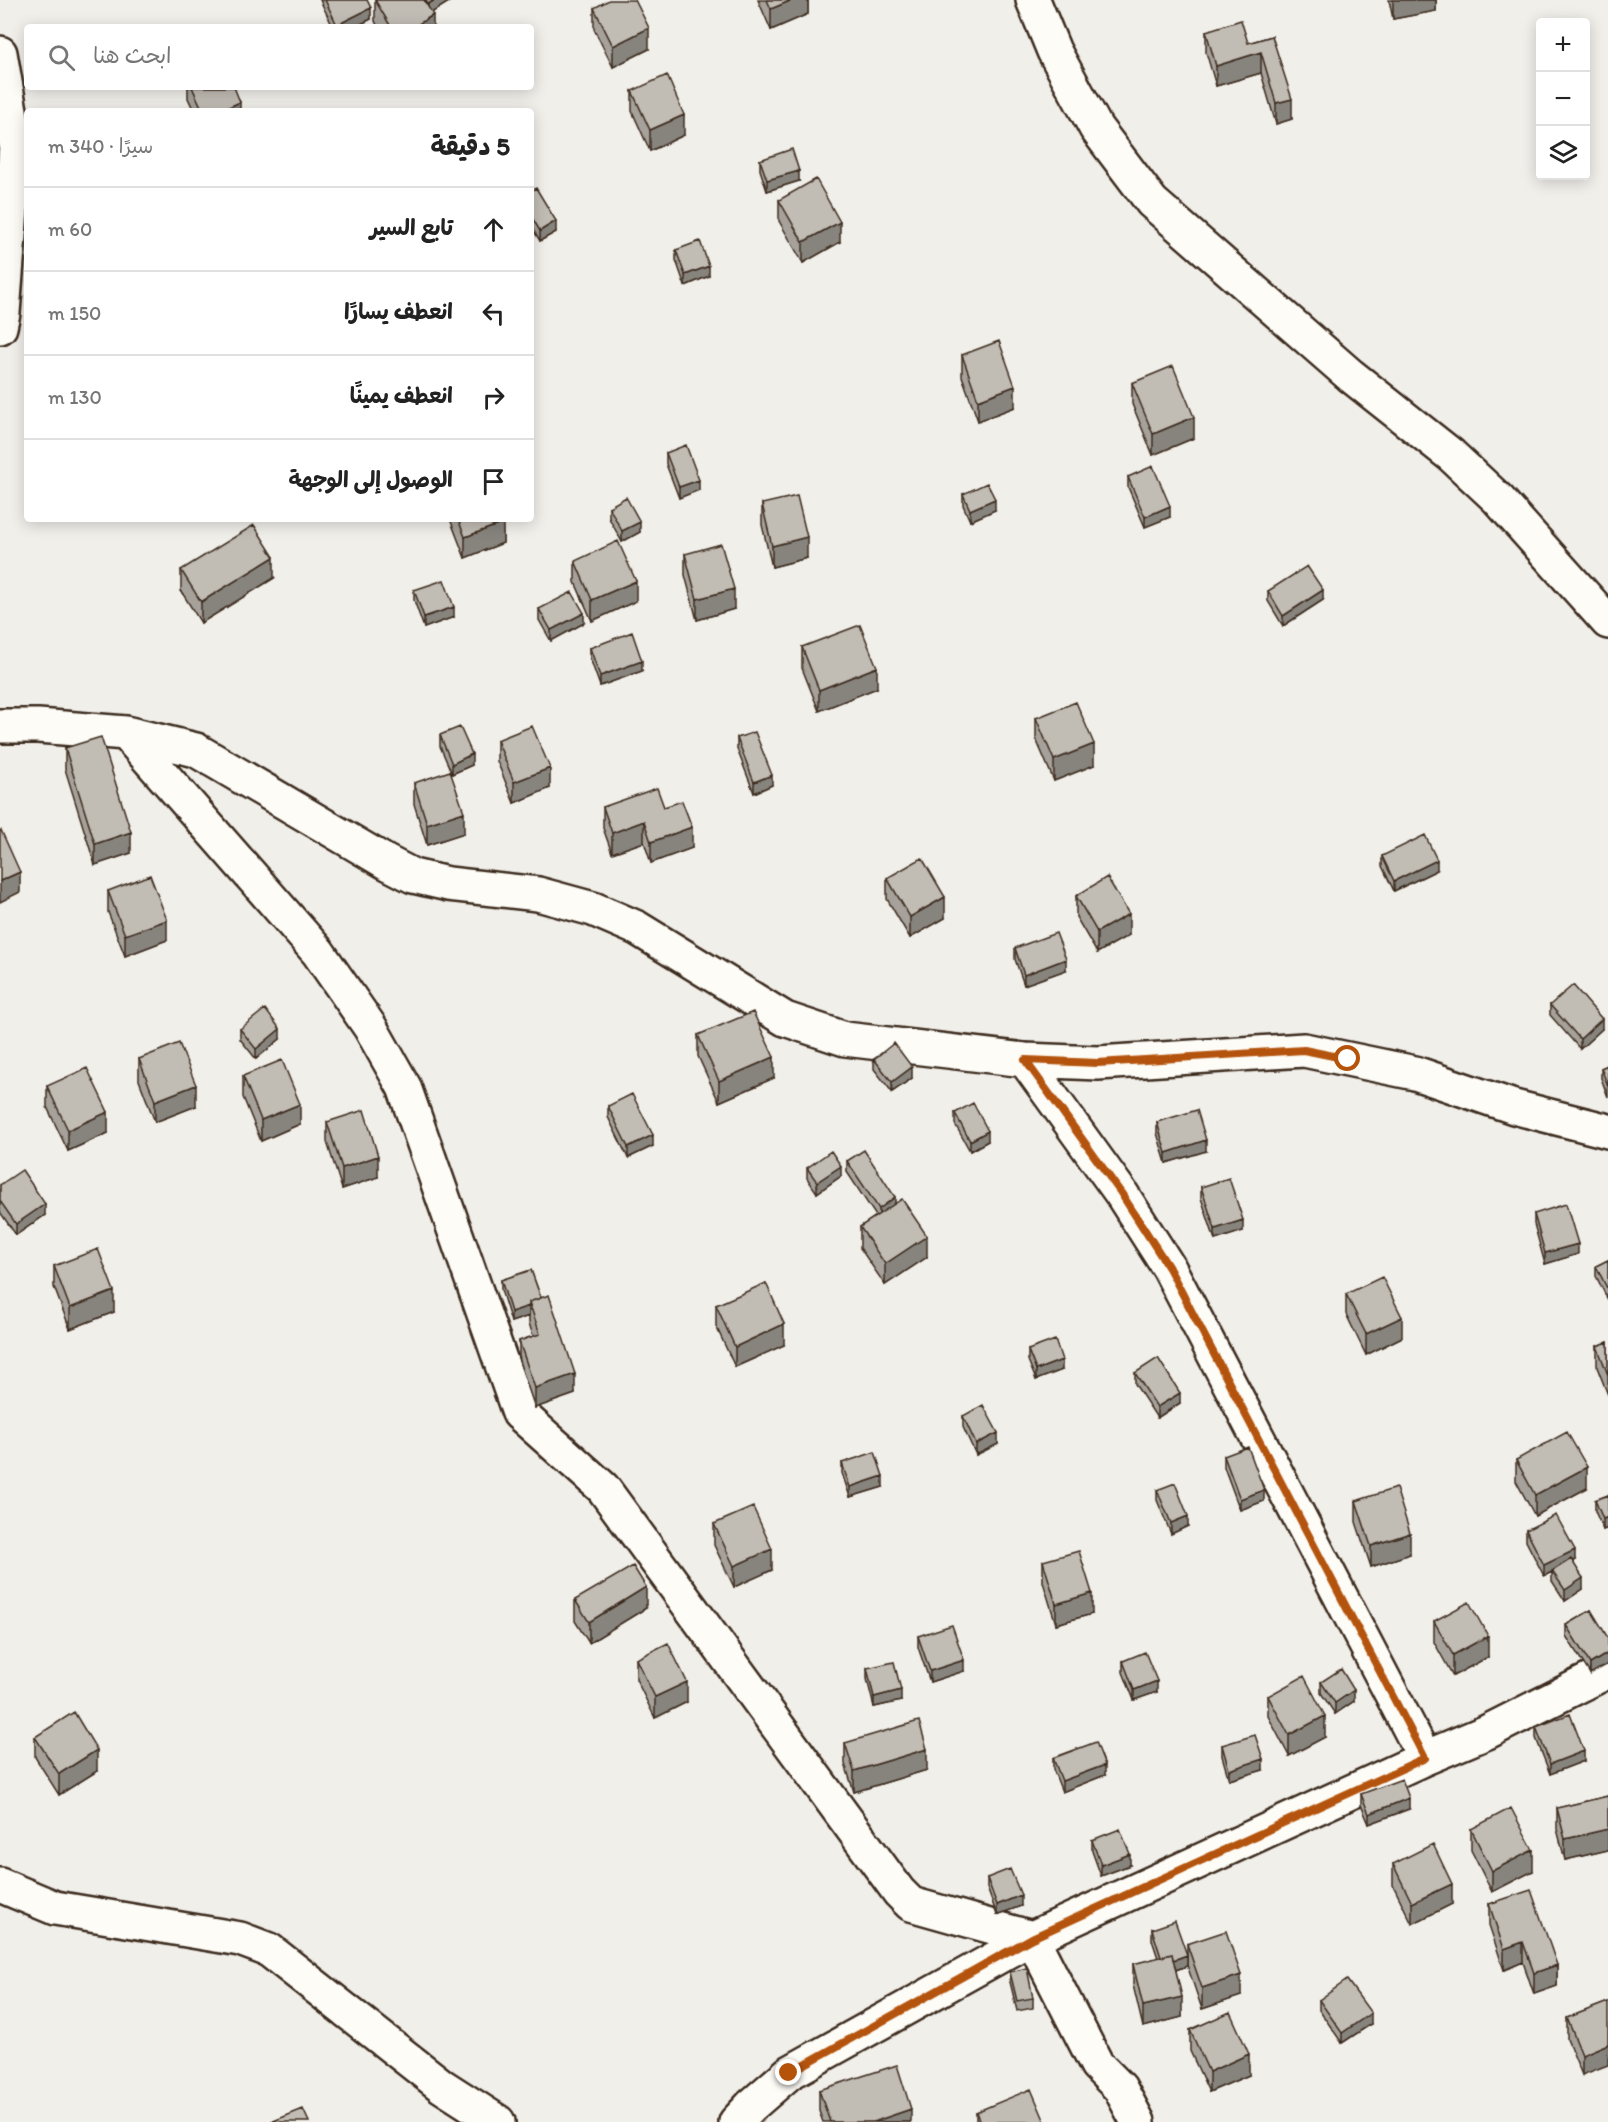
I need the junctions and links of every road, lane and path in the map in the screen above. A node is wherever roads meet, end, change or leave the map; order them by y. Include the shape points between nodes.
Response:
1 (1033, 0) edge
2 (0, 53) edge
3 (0, 327) edge
4 (1608, 622) edge
5 (0, 726) edge
6 (126, 733) junction
7 (1025, 1060) junction
8 (1608, 1131) edge
9 (1608, 1671) edge
10 (1425, 1758) junction
11 (0, 1885) edge
12 (1032, 1938) junction
13 (498, 2122) edge
14 (736, 2122) edge
15 (1138, 2122) edge

1 - 4 street via 1054,51 1096,128 1152,202 1350,375 1451,455 1498,499
2 - 3 street via 16,145
5 - 6 street
6 - 7 street via 196,750 413,876 537,894 593,909 638,928 785,1018 844,1039
6 - 12 street via 318,952 405,1087 519,1413 603,1488 905,1898 911,1904
7 - 8 street via 1098,1063 1304,1050 1415,1073 1514,1107
7 - 10 street via 1121,1193 1169,1268
9 - 10 street via 1487,1732
10 - 12 street
11 - 13 street via 55,1908 240,1939 269,1950 442,2086
12 - 14 street via 789,2073
12 - 15 street via 1097,2065 1119,2088

